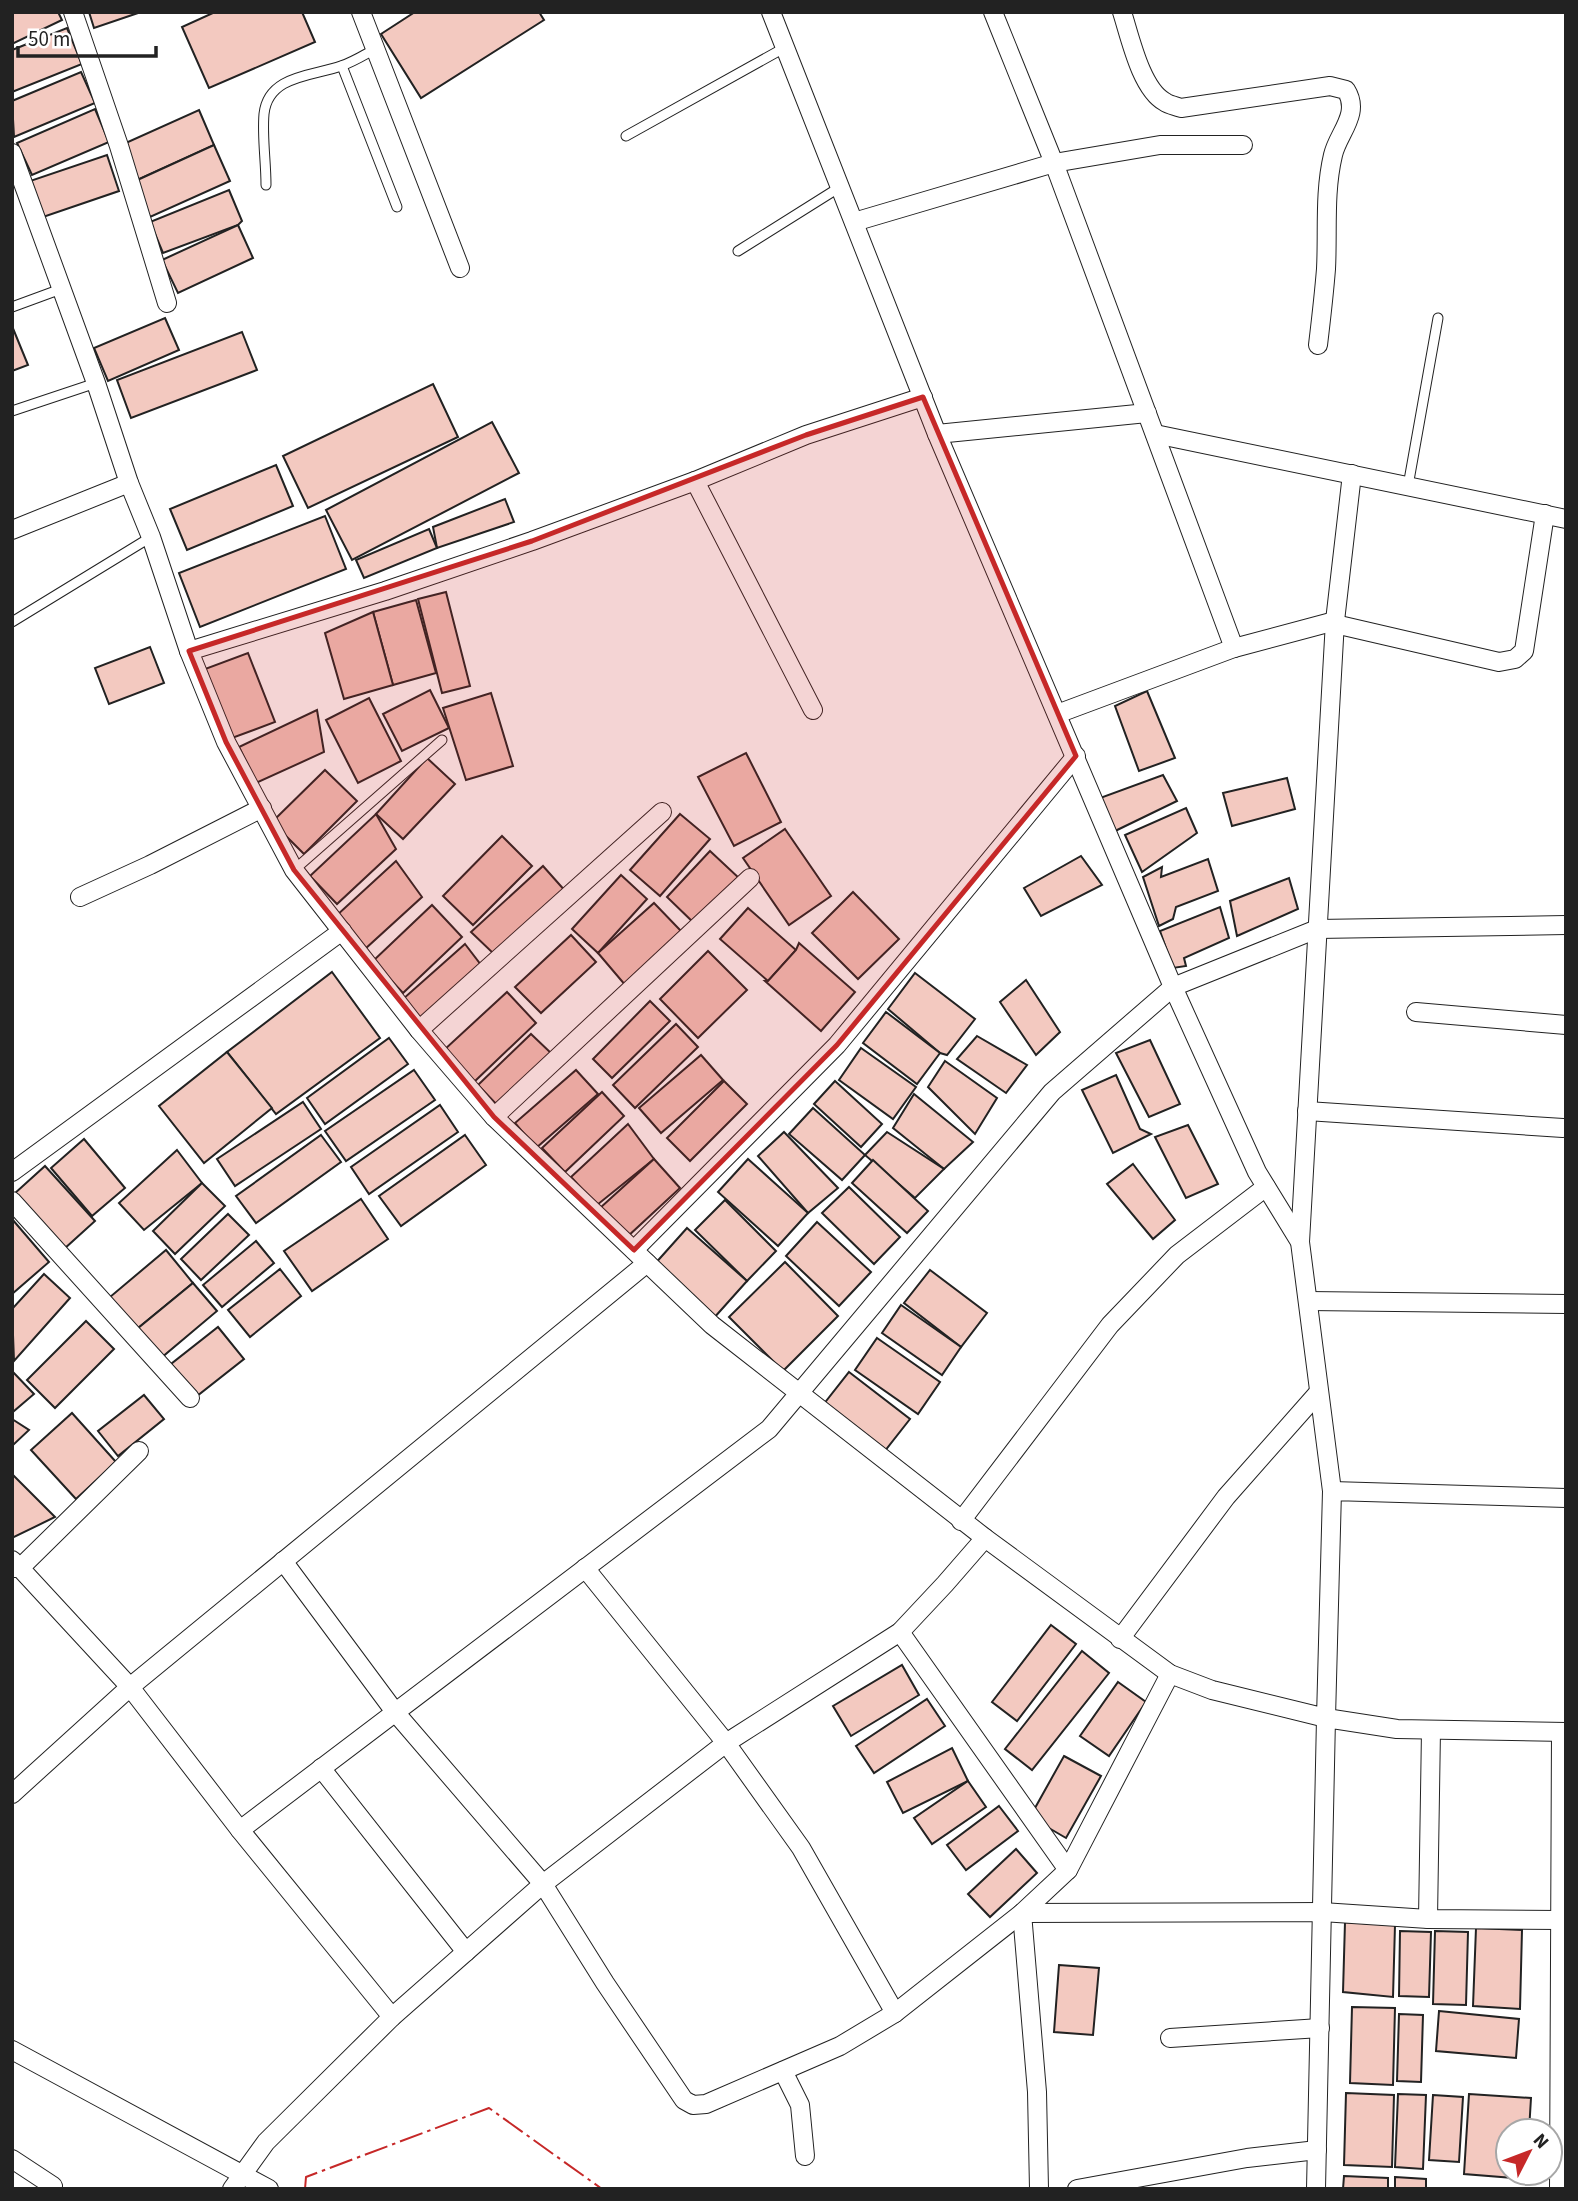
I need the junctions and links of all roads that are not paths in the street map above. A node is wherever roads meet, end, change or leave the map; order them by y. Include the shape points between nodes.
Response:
1 (73, 12) edge
2 (361, 12) edge
3 (771, 12) edge
4 (993, 12) edge
5 (1122, 12) edge
6 (784, 48) junction
7 (375, 49) junction
8 (342, 66) junction
9 (626, 136) dead end
10 (1244, 145) dead end
11 (12, 153) edge
12 (1054, 163) junction
13 (266, 185) dead end
14 (840, 187) junction
15 (397, 206) dead end
16 (854, 222) junction
17 (738, 251) dead end
18 (460, 268) dead end
19 (61, 289) junction
20 (167, 303) dead end
21 (12, 307) edge
22 (1438, 318) dead end
23 (1318, 345) dead end
24 (96, 383) junction
25 (923, 397) junction
26 (12, 411) edge
27 (1147, 413) junction
28 (937, 434) junction
29 (1155, 435) junction
30 (1352, 474) junction
31 (695, 481) junction
32 (129, 483) junction
33 (1408, 486) junction
34 (1545, 514) junction
35 (1566, 519) edge
36 (12, 530) edge
37 (150, 537) junction
38 (12, 622) edge
39 (1335, 622) junction
40 (1234, 648) junction
41 (189, 651) junction
42 (813, 710) dead end
43 (1057, 714) junction
44 (442, 740) dead end
45 (1076, 756) junction
46 (262, 807) junction
47 (662, 812) dead end
48 (294, 870) junction
49 (750, 878) dead end
50 (80, 897) dead end
51 (1566, 925) edge
52 (1317, 929) junction
53 (342, 931) junction
54 (1173, 987) junction
55 (1416, 1012) dead end
56 (1566, 1025) edge
57 (419, 1030) junction
58 (1307, 1111) junction
59 (495, 1116) junction
60 (1563, 1128) dead end
61 (12, 1172) edge
62 (1266, 1187) junction
63 (12, 1201) edge
64 (1300, 1242) junction
65 (640, 1256) junction
66 (1308, 1301) junction
67 (1566, 1304) edge
68 (799, 1393) junction
69 (1318, 1393) junction
70 (190, 1398) dead end
71 (139, 1451) dead end
72 (1332, 1491) junction
73 (1566, 1498) edge
74 (961, 1521) junction
75 (985, 1538) junction
76 (283, 1561) junction
77 (15, 1566) edge
78 (585, 1569) junction
79 (900, 1632) junction
80 (1120, 1639) junction
81 (1170, 1674) junction
82 (130, 1687) junction
83 (395, 1712) junction
84 (1326, 1718) junction
85 (1431, 1730) junction
86 (1563, 1732) edge
87 (726, 1743) junction
88 (321, 1768) junction
89 (12, 1794) edge
90 (240, 1830) junction
91 (1068, 1870) junction
92 (543, 1884) junction
93 (1322, 1912) junction
94 (1022, 1913) junction
95 (1429, 1919) junction
96 (1560, 1920) junction
97 (466, 1952) junction
98 (895, 2013) junction
99 (392, 2017) junction
100 (1320, 2028) junction
101 (1170, 2038) dead end
102 (12, 2050) edge
103 (783, 2071) junction
104 (1317, 2150) junction
105 (805, 2156) dead end
106 (12, 2159) edge
107 (237, 2182) edge
108 (53, 2186) dead end
109 (269, 2189) edge
110 (1039, 2189) edge
111 (1077, 2189) edge
112 (1316, 2189) edge
113 (1559, 2189) edge

1 - 20 street
2 - 7 street
3 - 6 street
4 - 12 street
5 - 23 street via 1136,58 1153,92 1181,108 1330,86 1346,90 1351,109 1333,152 1329,178
6 - 9 lane
6 - 14 street
7 - 8 lane
7 - 18 street
8 - 13 lane via 304,75 276,87 270,96 264,112
8 - 15 lane
10 - 12 street via 1160,145
11 - 19 street
12 - 16 street
12 - 27 street
14 - 16 street
14 - 17 lane
16 - 25 street
19 - 21 lane
19 - 24 street
22 - 33 lane
24 - 26 lane
24 - 32 street
25 - 28 street
25 - 31 street via 806,435
27 - 28 street
27 - 29 street
28 - 43 street
29 - 30 street
29 - 40 street
30 - 33 street
30 - 39 street
31 - 41 street via 385,591
31 - 42 street
32 - 36 street
32 - 37 street
33 - 34 street
34 - 35 street
34 - 39 street via 1524,651 1515,659 1499,662
37 - 38 lane
37 - 41 street
39 - 40 street
39 - 52 street
40 - 43 street
41 - 46 street via 226,742
43 - 45 street
44 - 48 lane
45 - 54 street
45 - 65 street via 837,1045
46 - 48 street
46 - 50 street
47 - 57 street
48 - 53 street
49 - 59 street
51 - 52 street
52 - 54 street
52 - 58 street
53 - 57 street
53 - 61 street
54 - 62 street
54 - 68 street via 1052,1092
55 - 56 street
57 - 59 street
58 - 60 street
58 - 64 street
59 - 65 street
62 - 64 street
62 - 74 street via 1177,1255 1110,1325
63 - 70 street
64 - 66 street
65 - 68 street via 712,1325
65 - 76 street
66 - 67 street
66 - 69 street
68 - 74 street
68 - 78 street via 769,1429
69 - 72 street
69 - 80 street via 1226,1497
71 - 77 street
72 - 73 street
72 - 84 street
74 - 75 street
75 - 79 street
75 - 80 street
76 - 82 street
76 - 83 street
77 - 82 street
78 - 83 street
78 - 87 street
79 - 87 street
79 - 91 street
80 - 81 street
81 - 84 street via 1212,1690
81 - 91 street
82 - 89 street
82 - 90 street
83 - 88 street
83 - 92 street
84 - 85 street
84 - 93 street
85 - 86 street
85 - 95 street
86 - 96 street
87 - 92 street
87 - 98 street via 801,1848
88 - 90 street
88 - 97 street
90 - 99 street
91 - 94 street
92 - 97 street
92 - 103 street via 684,2100 706,2104
93 - 94 street
93 - 95 street
93 - 100 street
94 - 98 street
94 - 110 street via 1037,2092
95 - 96 street
96 - 113 street
97 - 99 street
98 - 103 street via 840,2046
99 - 107 street via 266,2143
100 - 101 street
100 - 104 street
102 - 107 street
103 - 105 street via 800,2105
104 - 111 street
104 - 112 street
106 - 108 street
107 - 109 street

